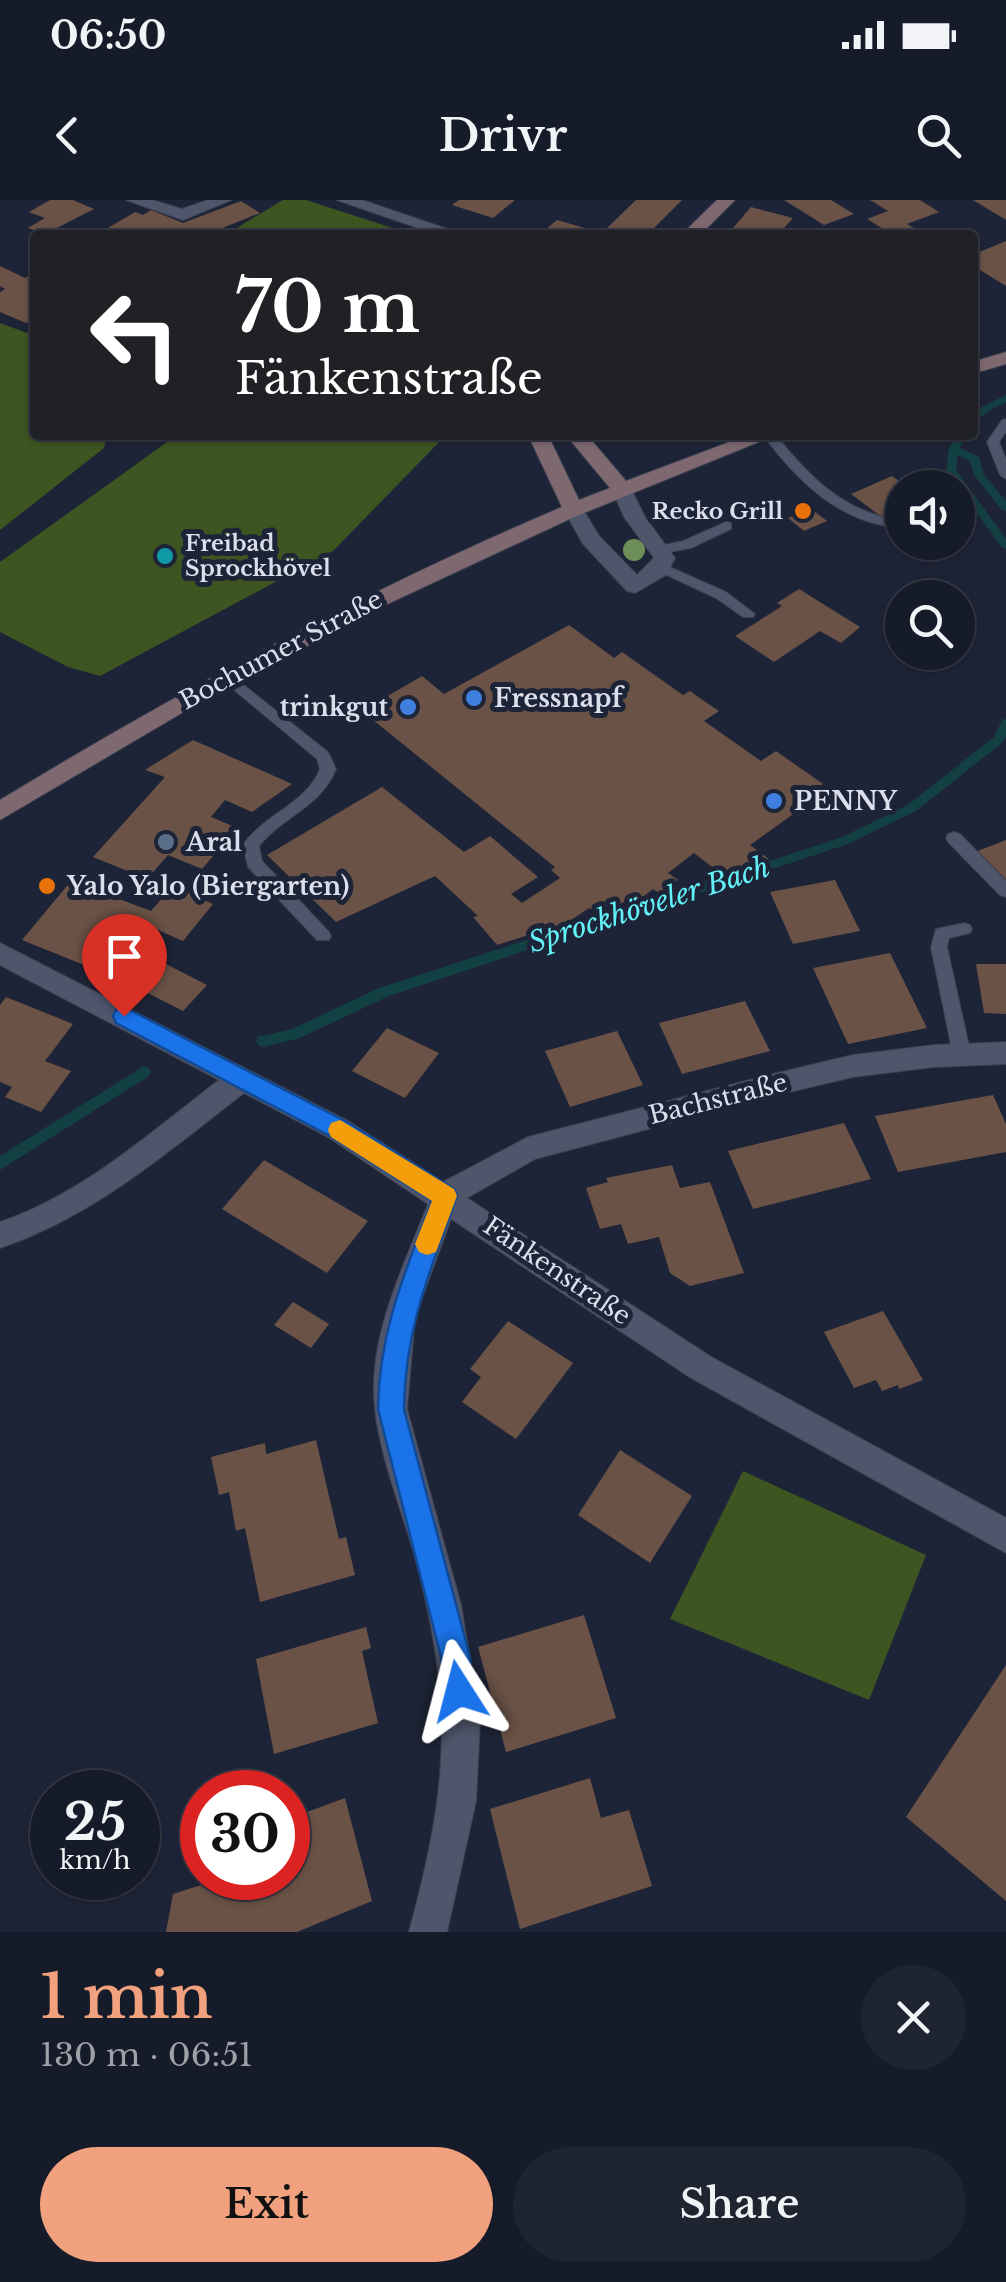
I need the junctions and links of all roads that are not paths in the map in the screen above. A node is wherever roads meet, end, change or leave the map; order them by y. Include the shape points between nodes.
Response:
1 (134, 200) edge
2 (223, 200) edge
3 (345, 200) edge
4 (727, 200) edge
5 (440, 230) edge
6 (695, 230) edge
7 (1006, 358) edge
8 (978, 366) edge
9 (1006, 423) edge
10 (540, 440) edge
11 (580, 440) edge
12 (755, 440) edge
13 (772, 440) edge
14 (1006, 475) edge
15 (622, 490) junction
16 (574, 510) junction
17 (885, 523) edge
18 (726, 526) dead end
19 (664, 559) junction
20 (748, 614) dead end
21 (226, 676) junction
22 (0, 812) edge
23 (954, 838) dead end
24 (1006, 891) edge
25 (964, 929) dead end
26 (323, 936) dead end
27 (0, 952) edge
28 (1006, 1053) edge
29 (962, 1054) junction
30 (244, 1078) junction
31 (445, 1196) junction
32 (0, 1235) edge
33 (1006, 1536) edge
34 (428, 1932) edge

1 - 2 street via 183,215
3 - 5 street
4 - 6 main road
7 - 8 main road
9 - 14 lane via 993,442
10 - 16 main road
11 - 15 main road
12 - 15 main road, Bochumer Straße
13 - 17 lane via 812,485
15 - 16 main road, Bochumer Straße
15 - 19 street
16 - 19 street via 590,540 635,586
16 - 21 main road, Bochumer Straße
18 - 19 lane
19 - 20 lane
21 - 22 main road, Bochumer Straße
21 - 26 lane via 323,756 328,768 320,789 259,832 251,845 254,863
23 - 24 lane
25 - 29 lane via 942,933 939,947
27 - 30 street, Fänkenstraße
28 - 29 street, Bachstraße
29 - 31 street, Bachstraße via 853,1066 528,1149
30 - 31 street, Fänkenstraße
30 - 32 street via 88,1193
31 - 33 street, Fänkenstraße via 702,1368
31 - 34 street via 400,1317 391,1409 455,1657 462,1724 448,1859

